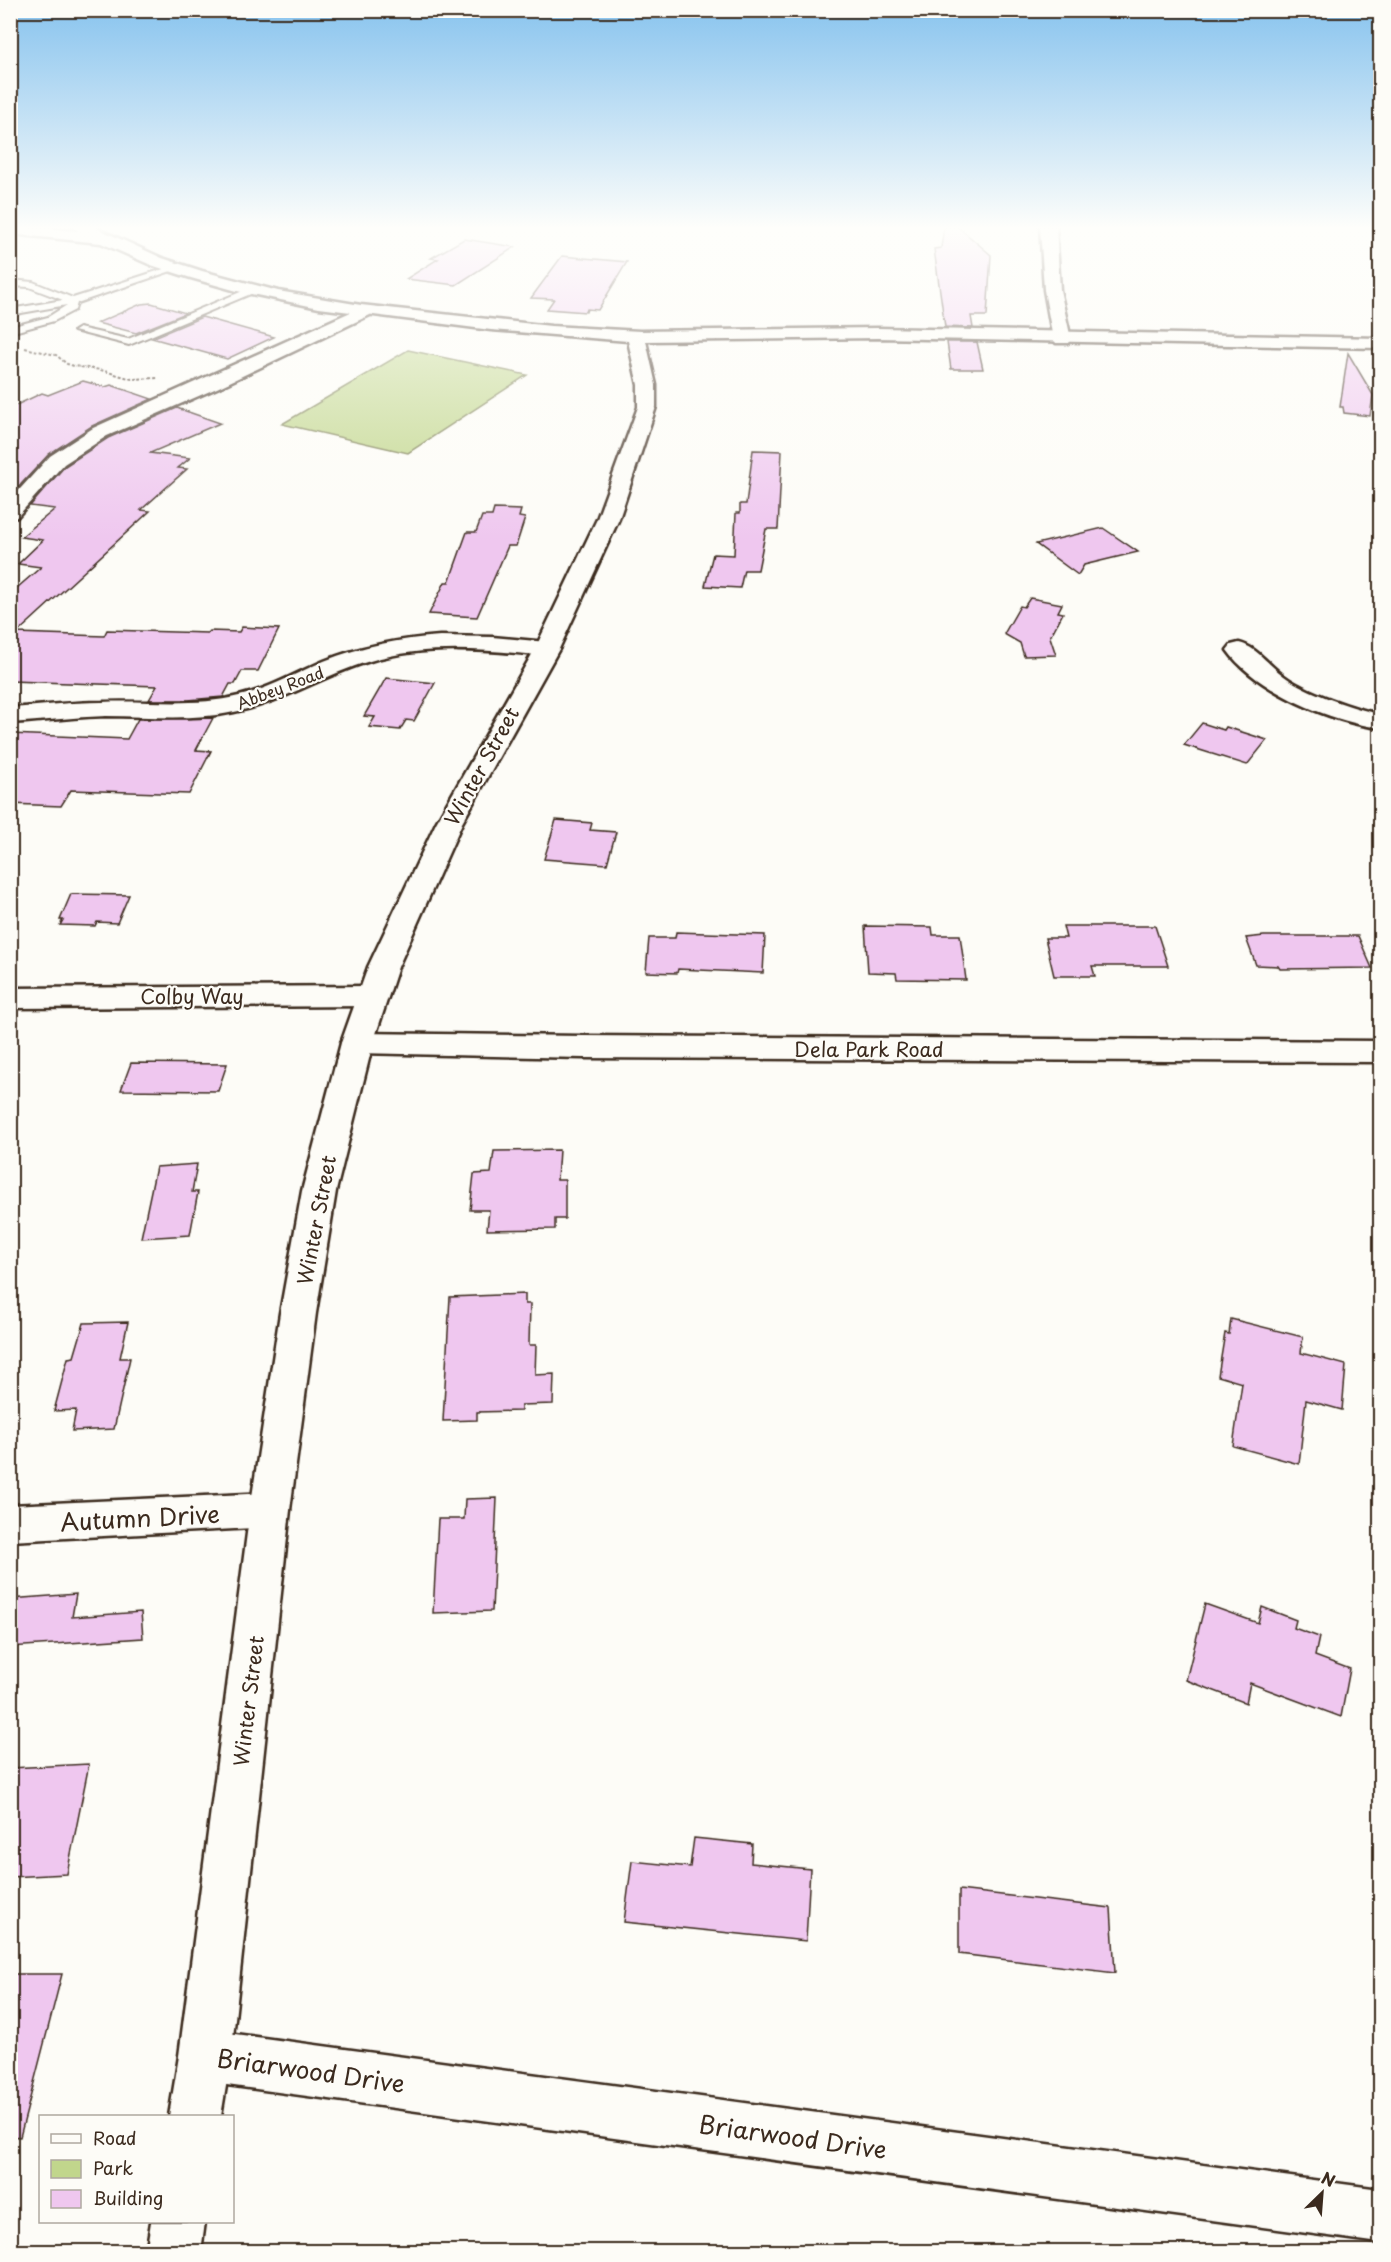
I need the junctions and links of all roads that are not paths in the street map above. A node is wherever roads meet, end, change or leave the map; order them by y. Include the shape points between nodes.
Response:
1 (81, 332) edge
2 (157, 332) edge
3 (321, 332) edge
4 (569, 332) edge
5 (1061, 332) edge
6 (636, 336) junction
7 (676, 336) junction
8 (1062, 339) junction
9 (1380, 343) edge
10 (657, 369) junction
11 (10, 513) edge
12 (547, 649) junction
13 (1239, 650) dead end
14 (10, 716) edge
15 (1380, 721) edge
16 (373, 996) junction
17 (10, 998) edge
18 (357, 1043) junction
19 (1380, 1052) edge
20 (270, 1510) junction
21 (10, 1524) edge
22 (205, 2056) junction
23 (195, 2115) edge
24 (1380, 2216) edge
25 (178, 2223) edge
26 (173, 2252) edge

1 - 2 lane via 118,342 138,340
3 - 11 street via 128,418 78,445 57,460
4 - 6 street
5 - 8 street
6 - 7 street
6 - 10 street, Winter Street
7 - 8 street via 869,333
7 - 10 street, Winter Street
8 - 9 street
10 - 12 street, Winter Street via 644,421 608,519
12 - 14 street, Abbey Road via 451,641 414,644 337,665 236,705 205,710 100,709
12 - 16 street, Winter Street via 449,823
13 - 15 street via 1277,683 1348,715
16 - 17 street, Colby Way
16 - 18 street, Winter Street
18 - 19 street, Dela Park Road
18 - 20 street, Winter Street via 319,1191
20 - 21 street, Autumn Drive
20 - 22 street, Winter Street
22 - 23 street, Winter Street
22 - 24 street, Briarwood Drive
25 - 26 street

